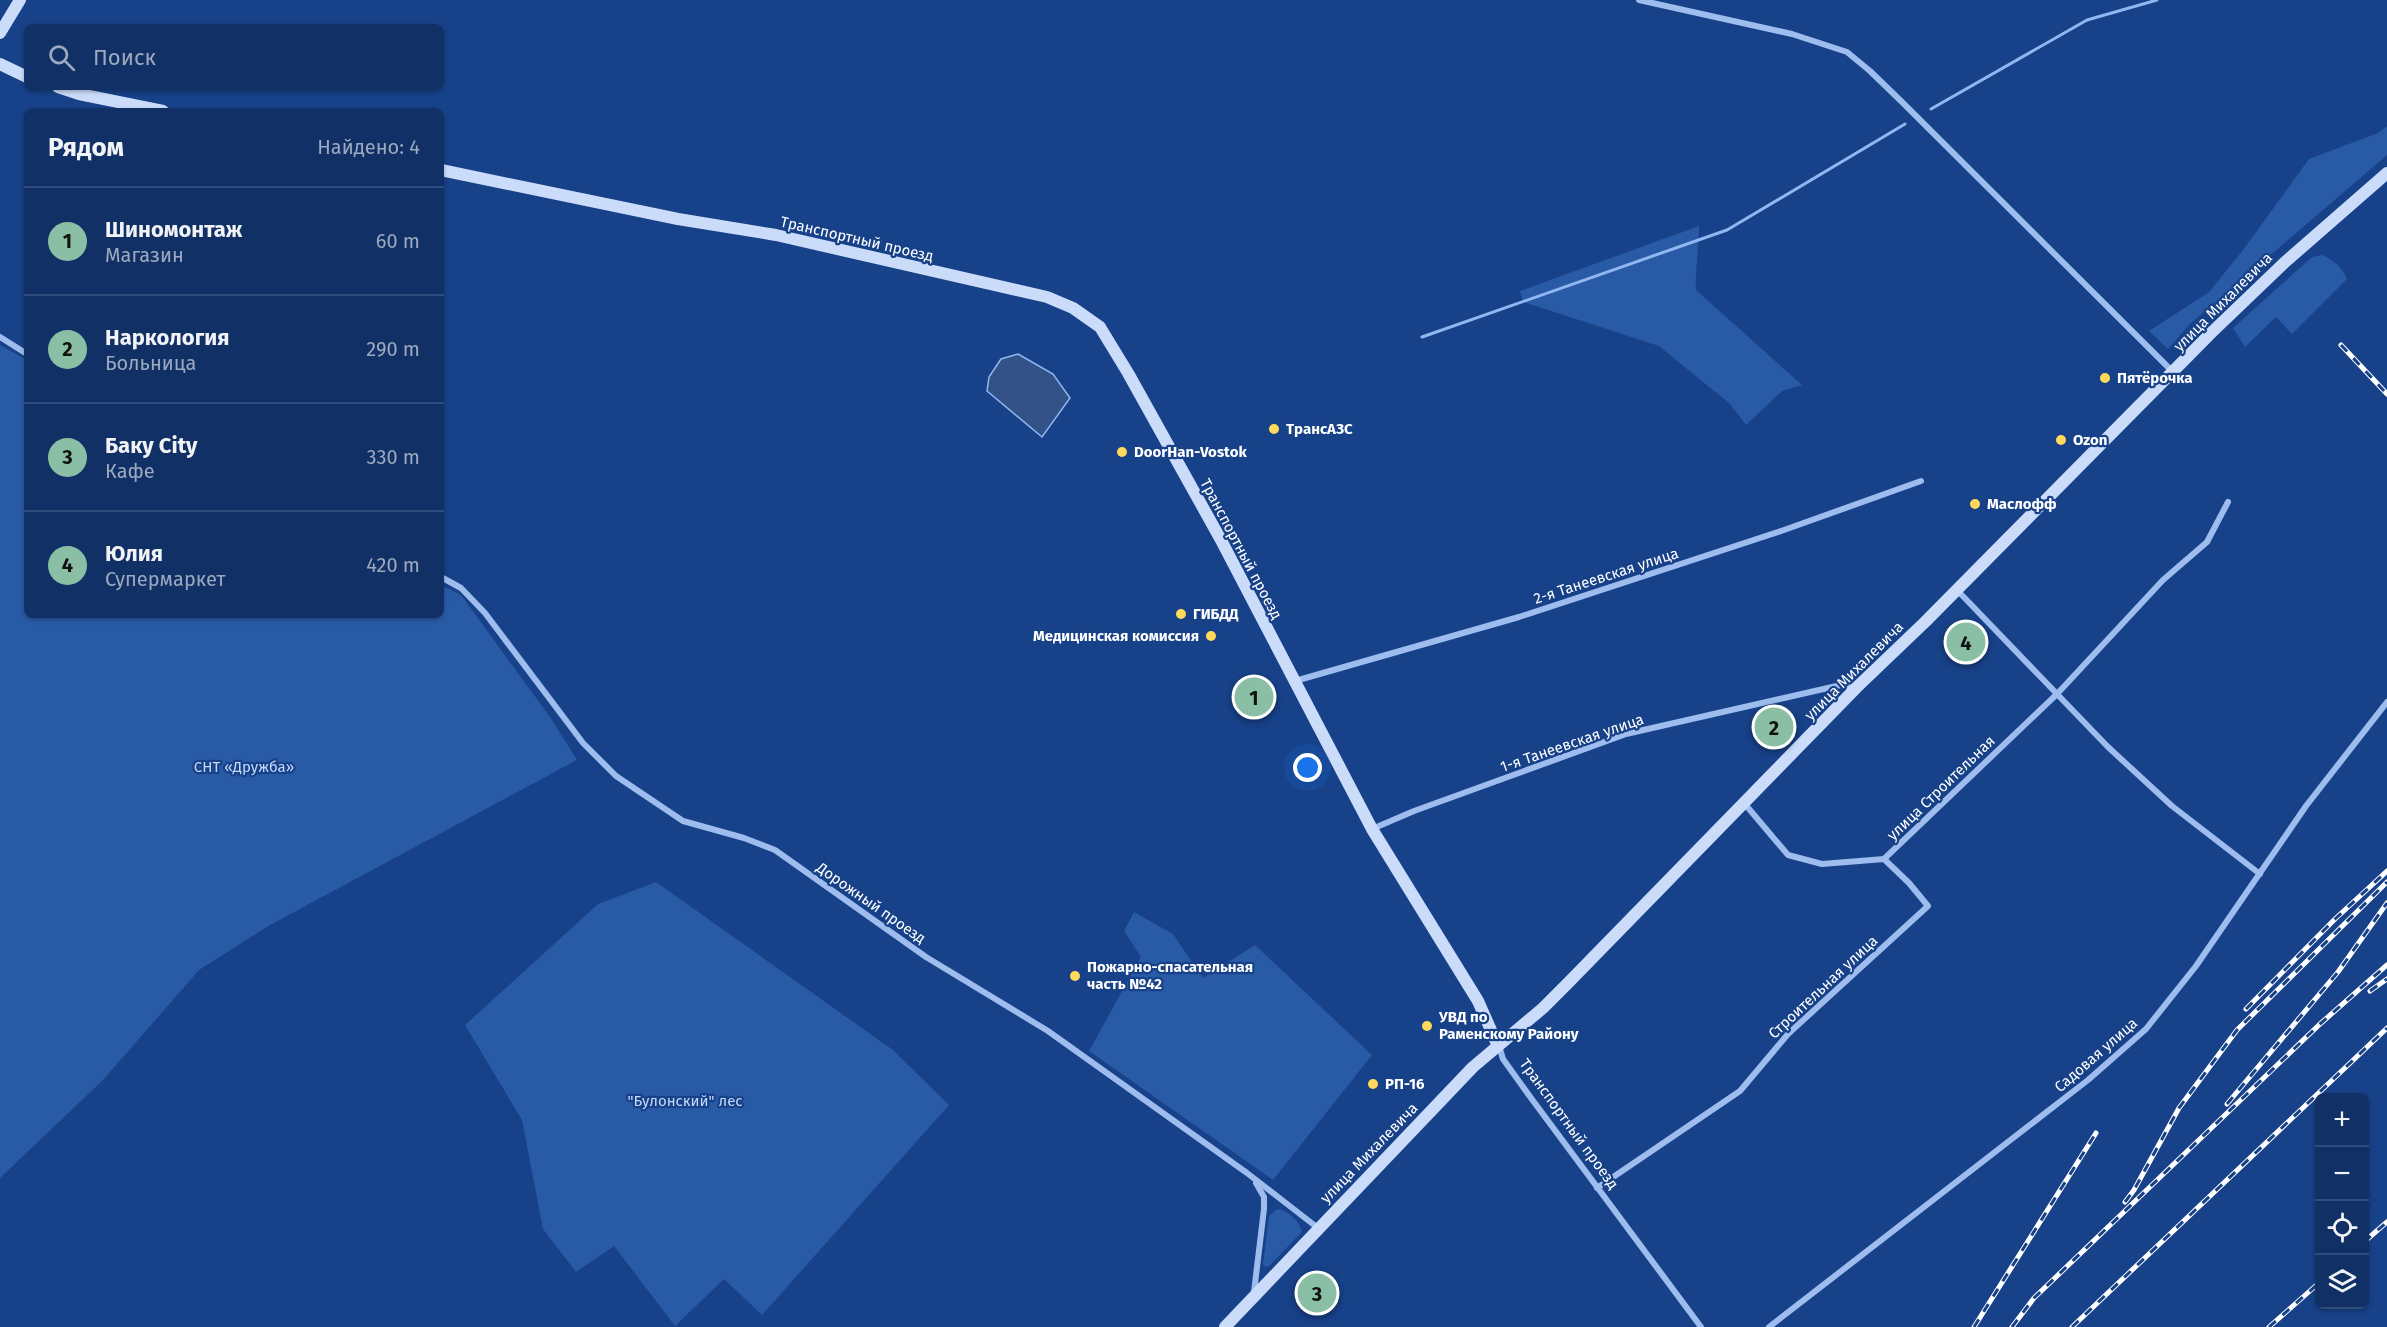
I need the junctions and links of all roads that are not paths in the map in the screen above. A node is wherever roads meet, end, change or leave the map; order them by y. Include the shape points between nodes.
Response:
1 (20, 0) edge
2 (1639, 0) edge
3 (0, 33) edge
4 (0, 64) edge
5 (24, 76) edge
6 (67, 90) edge
7 (148, 108) edge
8 (444, 171) edge
9 (2387, 173) edge
10 (0, 337) edge
11 (24, 352) edge
12 (2174, 373) junction
13 (1921, 481) dead end
14 (2228, 502) dead end
15 (444, 580) edge
16 (1956, 589) junction
17 (1294, 681) junction
18 (1857, 687) junction
19 (2056, 694) junction
20 (2387, 702) edge
21 (1744, 803) junction
22 (1372, 830) junction
23 (1884, 859) junction
24 (2260, 874) junction
25 (1498, 1046) junction
26 (1247, 1173) junction
27 (1597, 1188) junction
28 (1318, 1228) junction
29 (1253, 1298) junction
30 (1225, 1327) edge
31 (1701, 1327) edge
32 (1769, 1327) edge

1 - 3 main road
2 - 12 street via 1792,34 1847,52
4 - 5 main road
6 - 7 main road
8 - 17 main road, Транспортный проезд via 776,235 1047,297 1089,317 1100,327 1128,373
9 - 12 main road, улица Михалевича via 2284,263
10 - 11 street
12 - 16 main road, улица Михалевича
13 - 17 street, 2-я Танеевская улица via 1520,617
14 - 19 street, улица Строительная via 2207,542 2163,580
15 - 26 street, Дорожный проезд via 461,588 485,613 583,743 616,776 683,821 775,850 926,957 1048,1031
16 - 18 main road, улица Михалевича
16 - 19 street
17 - 22 main road, Транспортный проезд
18 - 21 main road, улица Михалевича
18 - 22 street, 1-я Танеевская улица via 1841,685 1626,734
19 - 23 street, улица Строительная
19 - 24 street via 2172,806
20 - 24 street, Садовая улица via 2306,806
21 - 23 street, улица Строительная via 1788,855 1822,864
21 - 25 main road, улица Михалевича via 1569,982
22 - 25 main road, Транспортный проезд via 1478,1001
23 - 27 street, Строительная улица via 1928,906 1788,1034 1740,1091
24 - 32 street, Садовая улица via 2146,1029 2088,1080
25 - 27 street, Транспортный проезд via 1503,1059
25 - 28 main road, улица Михалевича via 1473,1067
26 - 28 street, Дорожный проезд
26 - 29 street via 1264,1197
27 - 31 street, Транспортный проезд
28 - 29 main road, улица Михалевича
29 - 30 main road, улица Михалевича

